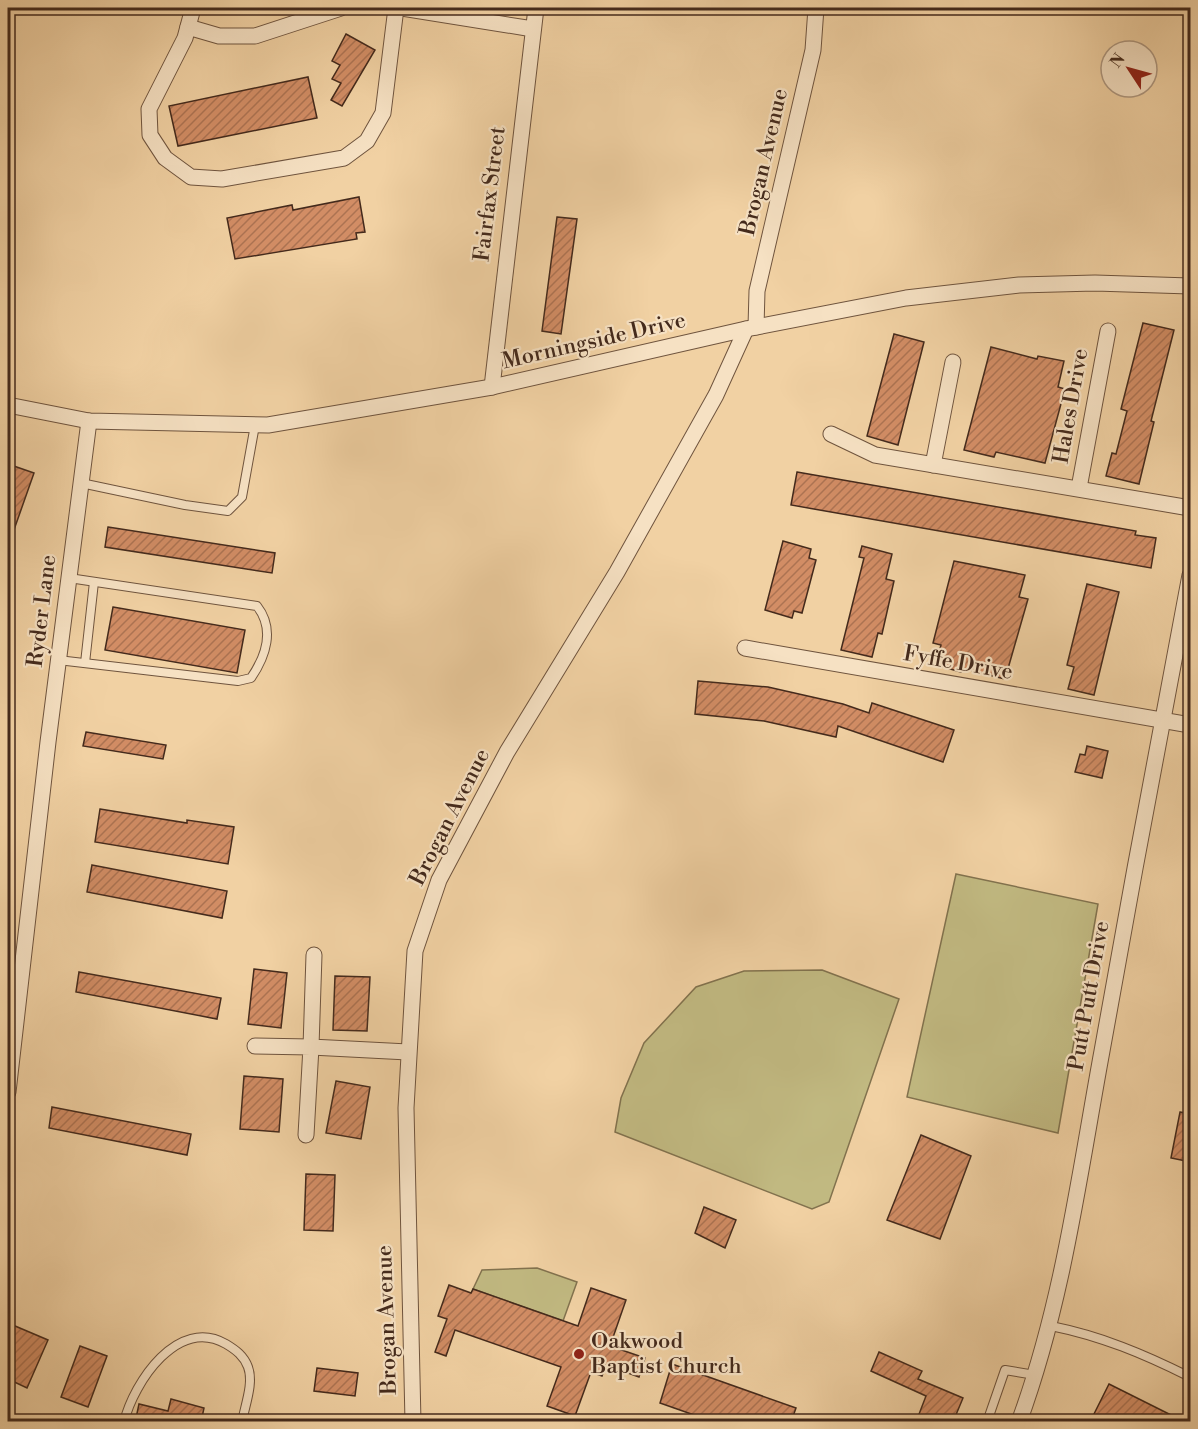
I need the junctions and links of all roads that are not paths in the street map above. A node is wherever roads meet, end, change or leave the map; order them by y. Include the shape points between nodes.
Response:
1 (193, 8) edge
2 (341, 8) edge
3 (396, 8) edge
4 (402, 8) edge
5 (536, 8) edge
6 (816, 8) edge
7 (188, 27) junction
8 (533, 29) junction
9 (1191, 286) edge
10 (751, 328) junction
11 (1108, 331) dead end
12 (953, 362) dead end
13 (492, 387) junction
14 (8, 405) edge
15 (89, 422) junction
16 (255, 425) junction
17 (831, 434) dead end
18 (933, 465) junction
19 (81, 483) junction
20 (1079, 488) junction
21 (1191, 508) edge
22 (1191, 576) edge
23 (69, 578) junction
24 (94, 582) junction
25 (745, 648) dead end
26 (58, 660) junction
27 (85, 663) junction
28 (1163, 720) junction
29 (1191, 725) edge
30 (314, 955) dead end
31 (14, 982) edge
32 (255, 1046) dead end
33 (311, 1047) junction
34 (408, 1052) junction
35 (8, 1092) edge
36 (306, 1135) dead end
37 (1051, 1326) junction
38 (1036, 1375) junction
39 (1191, 1377) edge
40 (124, 1422) edge
41 (242, 1422) edge
42 (413, 1422) edge
43 (987, 1422) edge
44 (1019, 1422) edge

1 - 7 street
2 - 7 street via 255,36 219,36
3 - 7 street via 383,113 368,141 344,158 222,179 191,177 165,158 150,135 149,110
4 - 8 street
5 - 8 street, Fairfax Street
6 - 10 street, Brogan Avenue via 813,50
8 - 13 street, Fairfax Street
9 - 10 street, Morningside Drive via 1019,285 906,298
10 - 13 street, Morningside Drive
10 - 34 street, Brogan Avenue via 439,879 415,951
11 - 20 street, Hales Drive
12 - 18 street
13 - 16 street, Morningside Drive via 364,411
14 - 15 street, Morningside Drive
15 - 16 street, Morningside Drive
15 - 19 street, Ryder Lane
16 - 19 lane via 242,497 228,511 185,506
17 - 18 street, Hales Drive via 875,455
18 - 20 street, Hales Drive
19 - 23 street, Ryder Lane
20 - 21 street, Hales Drive
22 - 28 street, Putt Putt Drive
23 - 24 lane
23 - 26 street, Ryder Lane
24 - 27 lane
24 - 27 lane via 257,606 266,617 268,638 261,663 251,678 238,681
25 - 28 street, Fyffe Drive
26 - 27 lane
26 - 31 street, Ryder Lane
28 - 29 street, Fyffe Drive
28 - 37 street, Putt Putt Drive
30 - 33 street
31 - 35 street, Ryder Lane
32 - 33 street
33 - 34 street
33 - 36 street
34 - 42 street, Brogan Avenue via 407,1240
37 - 38 street, Putt Putt Drive
37 - 39 lane via 1088,1333 1134,1349
38 - 43 lane via 1005,1370
38 - 44 street, Putt Putt Drive
40 - 41 lane via 142,1380 174,1346 193,1337 218,1339 238,1351 248,1367 249,1386

